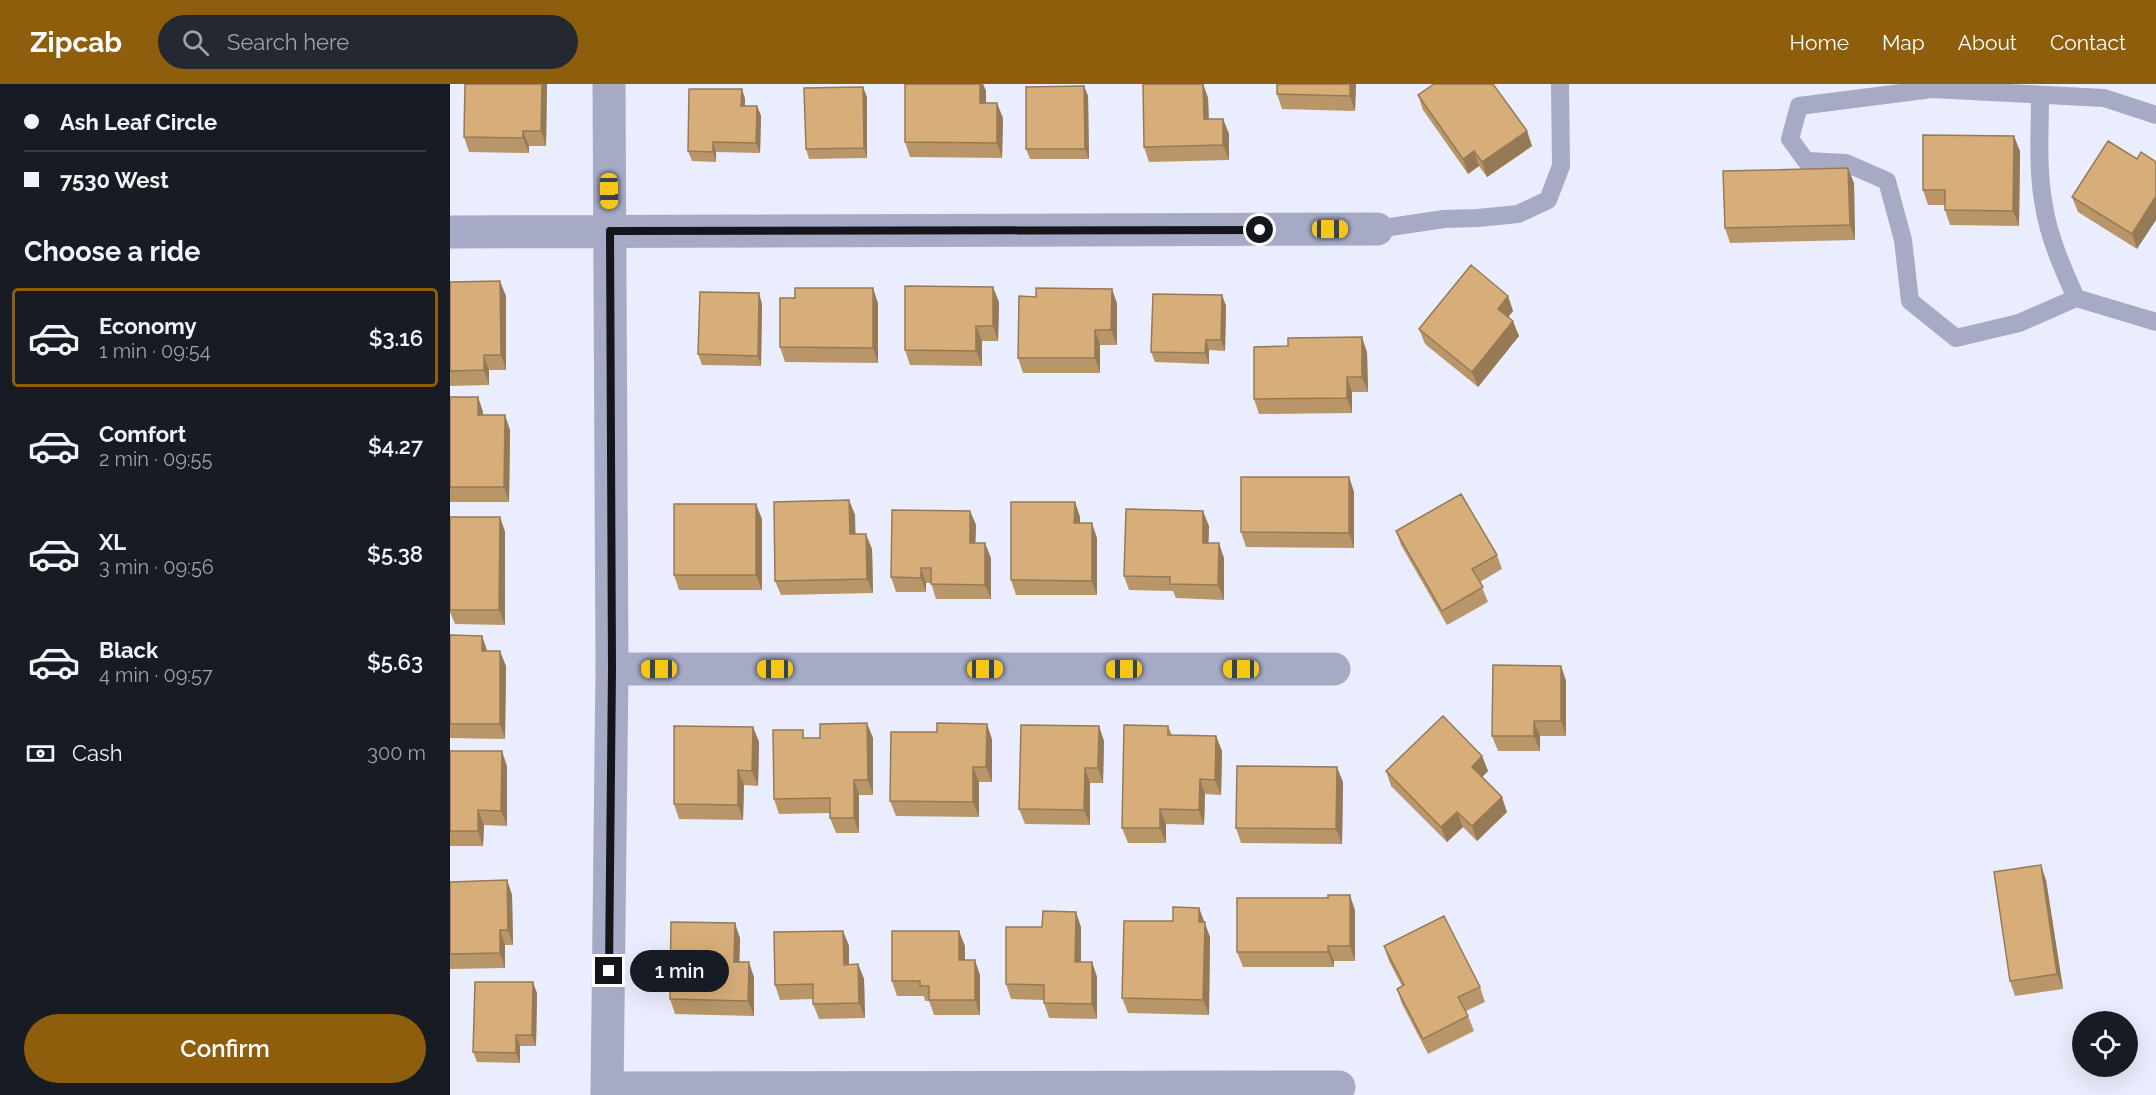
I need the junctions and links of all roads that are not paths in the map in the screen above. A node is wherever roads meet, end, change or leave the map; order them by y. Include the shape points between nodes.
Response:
1 (609, 84) edge
2 (1560, 84) edge
3 (2040, 95) junction
4 (2156, 115) edge
5 (1377, 229) joint
6 (610, 231) junction
7 (450, 232) edge
8 (2076, 298) junction
9 (2156, 322) edge
10 (612, 669) junction
11 (1334, 669) dead end
12 (1339, 1087) dead end
13 (607, 1091) edge

1 - 6 street
2 - 5 lane via 1562,166 1548,200 1518,214
3 - 4 lane via 2104,98
3 - 8 lane via 2044,206
3 - 8 lane via 1932,89 1800,106 1790,139 1806,161 1846,163 1887,181 1903,240 1910,301 1956,338 2019,323
5 - 6 street
6 - 7 street
6 - 10 street
8 - 9 lane
10 - 11 street
10 - 13 street
12 - 13 street

